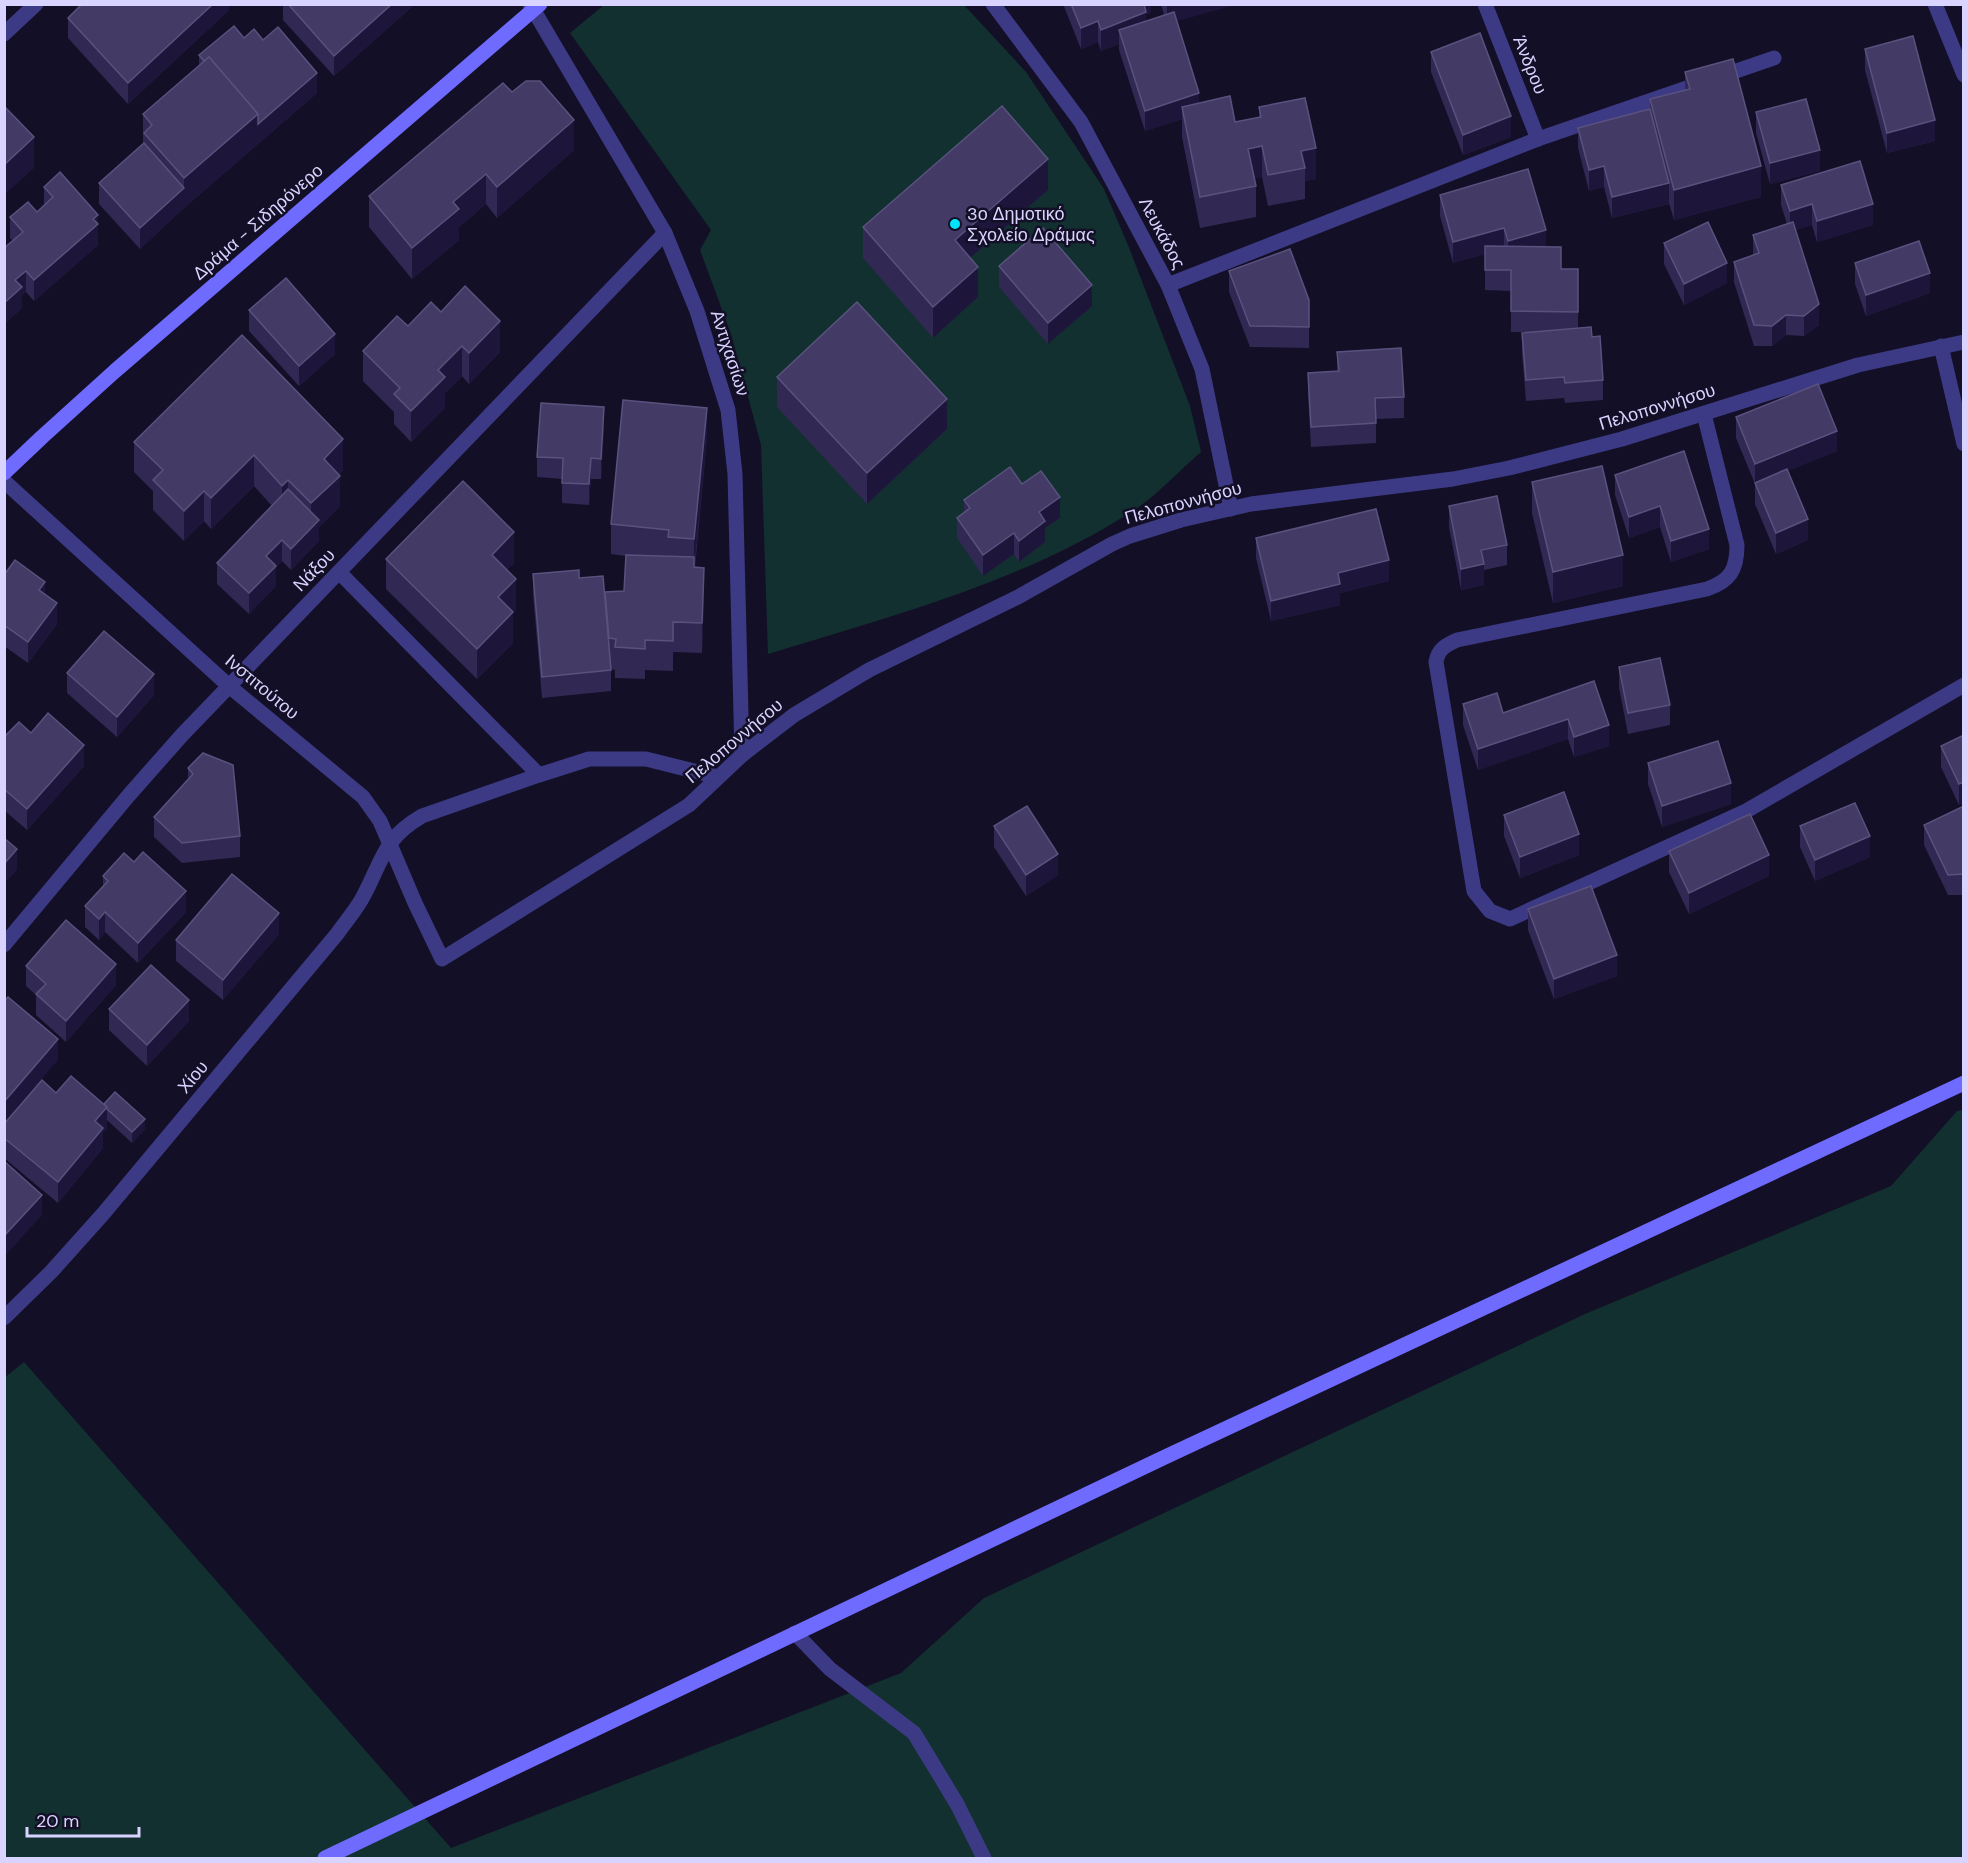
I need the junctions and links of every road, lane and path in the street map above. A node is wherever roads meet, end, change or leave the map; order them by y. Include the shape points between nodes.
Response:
1 (36, 4) edge
2 (993, 4) edge
3 (1485, 4) edge
4 (1935, 4) edge
5 (535, 6) edge
6 (4, 34) edge
7 (1774, 58) dead end
8 (1964, 75) edge
9 (1538, 139) junction
10 (665, 233) junction
11 (1168, 285) junction
12 (1964, 342) edge
13 (1941, 346) junction
14 (1704, 414) junction
15 (1964, 444) edge
16 (4, 473) edge
17 (4, 481) edge
18 (1231, 509) junction
19 (339, 572) junction
20 (1964, 685) edge
21 (229, 686) junction
22 (742, 755) junction
23 (539, 775) junction
24 (718, 777) junction
25 (389, 843) junction
26 (4, 945) edge
27 (442, 959) joint
28 (1964, 1083) edge
29 (4, 1318) edge
30 (795, 1634) junction
31 (324, 1858) edge
32 (984, 1858) edge

1 - 6 street
2 - 11 street, Λευκάδος via 1081,122
3 - 9 street, Άνδρου
4 - 8 street
5 - 10 street, Αντιχασίων
5 - 16 street, Δράμα - Σιδηρόνερο
7 - 9 street
9 - 11 street
10 - 19 street, Νάξου
10 - 22 street, Αντιχασίων via 697,311 728,410 735,474
11 - 18 street, Λευκάδος via 1202,369
12 - 13 street, Πελοποννήσου
13 - 14 street, Πελοποννήσου via 1824,375
13 - 15 street
14 - 18 street, Πελοποννήσου via 1569,453 1453,479
14 - 20 street via 1737,545 1737,560 1724,581 1707,589 1457,640 1437,656 1474,891 1490,911 1510,919 1746,811
17 - 21 street, Ινστιτούτου
18 - 22 street, Πελοποννήσου via 1149,529 1112,544 1028,592 843,685 794,715
19 - 21 street, Νάξου
19 - 23 street
21 - 25 street, Ινστιτούτου via 363,797
21 - 26 street, Νάξου via 129,795
22 - 24 street, Πελοποννήσου
23 - 24 street via 589,759 624,758 646,759
23 - 25 street via 422,816
24 - 27 street, Πελοποννήσου via 689,806
25 - 27 street, Ινστιτούτου
25 - 29 street, Χίου via 364,895 337,934 103,1214
28 - 30 street
30 - 31 street
30 - 32 street via 830,1669 914,1733

